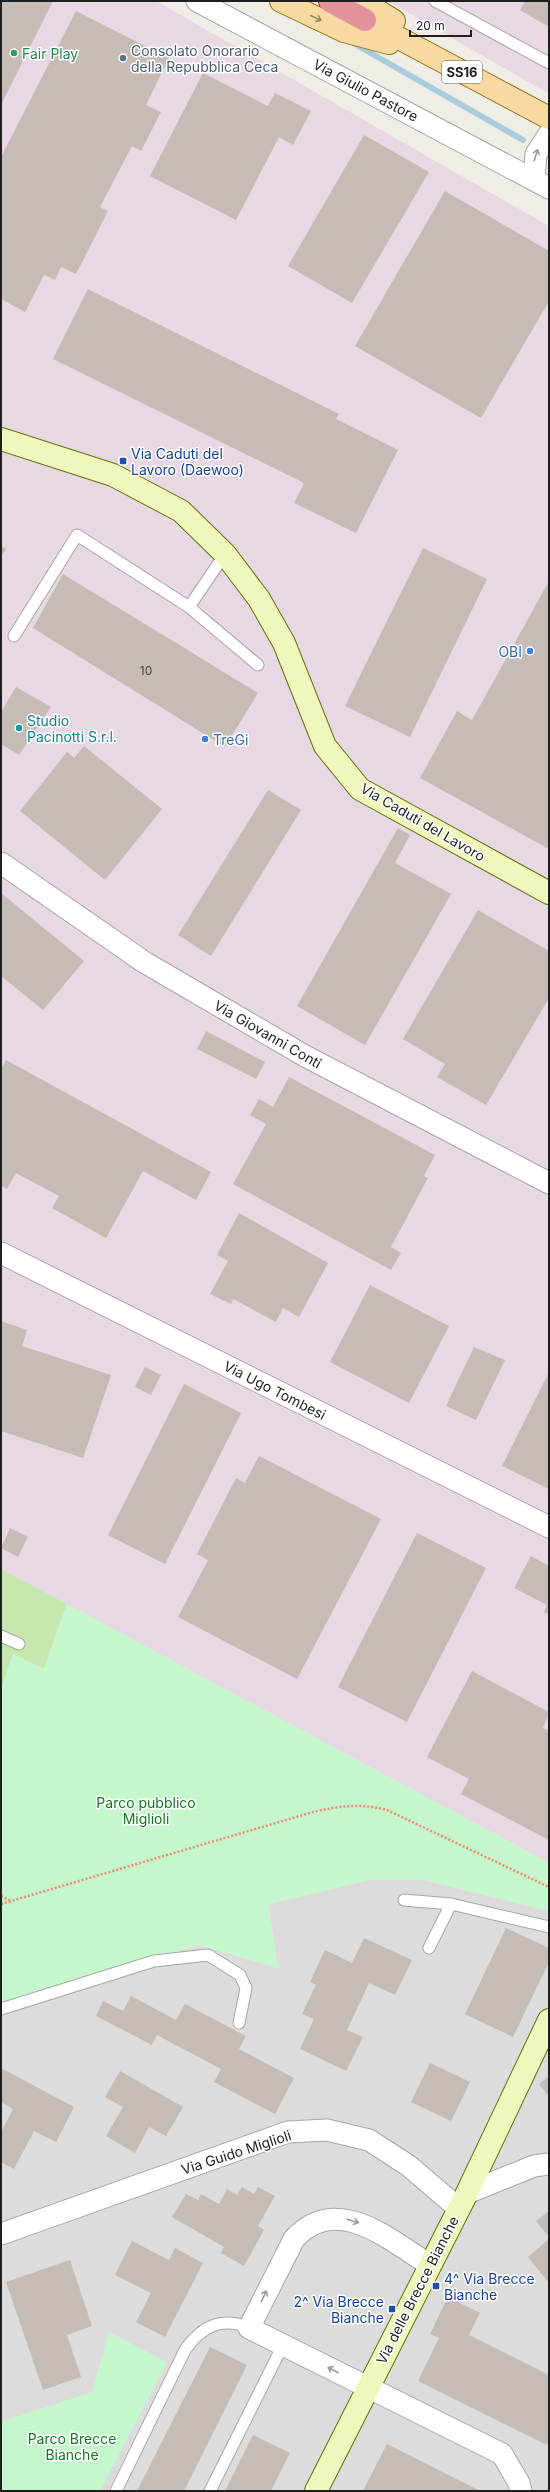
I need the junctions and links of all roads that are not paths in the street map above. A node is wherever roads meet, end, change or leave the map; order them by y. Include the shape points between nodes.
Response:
1 (197, 1) edge
2 (281, 1) edge
3 (330, 1) edge
4 (435, 1) edge
5 (363, 10) edge
6 (423, 52) junction
7 (549, 63) edge
8 (500, 92) junction
9 (549, 118) edge
10 (549, 134) edge
11 (542, 184) edge
12 (1, 439) edge
13 (225, 554) junction
14 (189, 607) junction
15 (14, 636) dead end
16 (258, 665) dead end
17 (1, 863) edge
18 (549, 893) edge
19 (549, 1184) edge
20 (1, 1253) edge
21 (549, 1527) edge
22 (1, 1636) edge
23 (19, 1644) dead end
24 (404, 1900) dead end
25 (450, 1904) junction
26 (549, 1927) edge
27 (429, 1948) dead end
28 (1, 2009) edge
29 (549, 2020) edge
30 (239, 2023) dead end
31 (549, 2164) edge
32 (463, 2201) junction
33 (1, 2234) edge
34 (430, 2265) junction
35 (249, 2328) junction
36 (283, 2345) junction
37 (368, 2388) junction
38 (116, 2491) edge
39 (210, 2491) edge
40 (316, 2491) edge
41 (521, 2491) edge

1 - 11 street, Via Giulio Pastore
2 -> 6 main road via 344,31
3 - 5 highway, SS16
4 - 7 lane
5 - 6 main road, SS16
5 - 8 main road, SS16
6 - 8 main road, SS16
8 - 9 main road, SS16
11 -> 10 street, Via Giulio Pastore via 536,154
12 - 13 street, Via Caduti del Lavoro via 113,475 182,511
13 - 14 lane
13 - 18 street, Via Caduti del Lavoro via 259,599 284,643 325,746 360,789
14 - 15 lane via 77,536
14 - 16 lane
17 - 19 street, Via Giovanni Conti via 144,962 305,1056
20 - 21 street, Via Ugo Tombesi
22 - 23 lane
24 - 25 lane
25 - 26 lane
25 - 27 lane
28 - 30 lane via 154,1961 208,1955 240,1975 246,1988
29 - 32 street, Via delle Brecce Bianche
31 - 32 street via 534,2166
32 - 33 street, Via Guido Miglioli via 369,2140 327,2130 288,2132
32 - 34 street, Via delle Brecce Bianche
35 -> 34 street via 294,2239 318,2222 336,2218 352,2220
34 - 37 street, Via delle Brecce Bianche
35 - 36 street
35 - 38 lane via 235,2322 220,2323 194,2337 185,2350
37 -> 36 street
36 - 39 lane
37 - 40 street, Via delle Brecce Bianche
37 - 41 street via 502,2454

